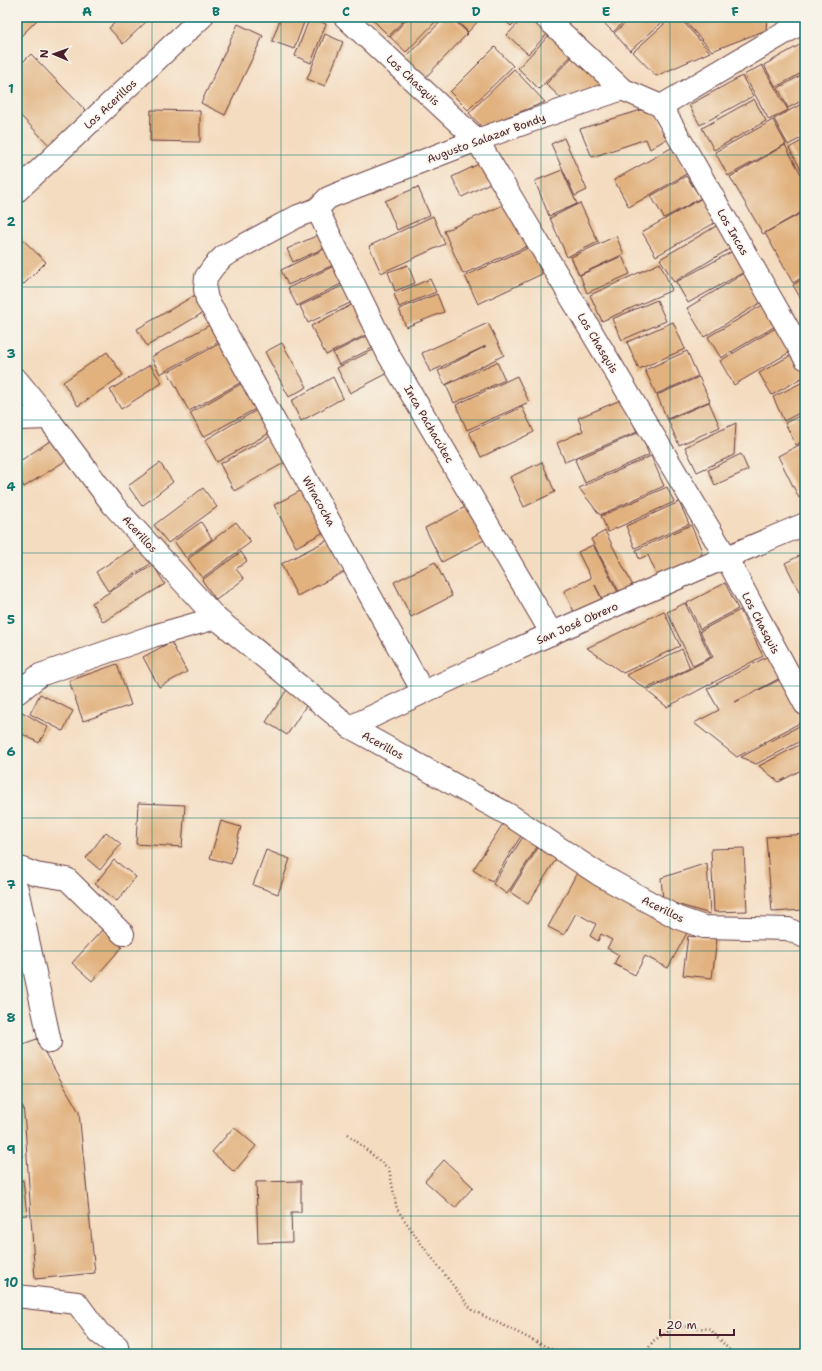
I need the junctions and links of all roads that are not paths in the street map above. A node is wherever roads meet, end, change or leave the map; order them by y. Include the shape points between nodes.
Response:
1 (202, 17) edge
2 (345, 17) edge
3 (545, 17) edge
4 (805, 21) edge
5 (622, 89) junction
6 (661, 106) junction
7 (477, 140) junction
8 (17, 192) edge
9 (317, 209) junction
10 (214, 311) joint
11 (805, 358) edge
12 (17, 380) edge
13 (48, 418) junction
14 (17, 419) edge
15 (805, 524) edge
16 (726, 557) junction
17 (216, 618) junction
18 (552, 634) junction
19 (19, 686) edge
20 (423, 692) junction
21 (805, 704) edge
22 (350, 727) junction
23 (17, 867) edge
24 (17, 889) edge
25 (123, 934) dead end
26 (805, 937) edge
27 (50, 1042) dead end
28 (17, 1296) edge
29 (118, 1354) edge

1 - 8 street, Los Acerillos
2 - 7 street, Los Chasquis
3 - 5 street
4 - 6 street
5 - 6 street
5 - 7 street, Augusto Salazar Bondy
6 - 11 street, Los Incas
7 - 9 street, Augusto Salazar Bondy via 328,198
7 - 16 street, Los Chasquis
9 - 10 street, Augusto Salazar Bondy via 298,216 224,256 206,277 207,300
9 - 18 street, Inca Pachacútec via 388,354
10 - 20 street, Wiracocha
12 - 13 street
13 - 14 street
13 - 17 street, Acerillos via 113,504
15 - 16 street, San José Obrero
16 - 18 street, San José Obrero
16 - 21 street, Los Chasquis
17 - 19 street via 153,636 40,675
17 - 22 street, Acerillos
18 - 20 street, San José Obrero
20 - 22 street, San José Obrero
22 - 26 street, Acerillos via 511,816 600,876 678,918 704,927 788,929
23 - 25 street via 36,874 67,879
24 - 27 street
28 - 29 street via 77,1303 99,1333 116,1346

